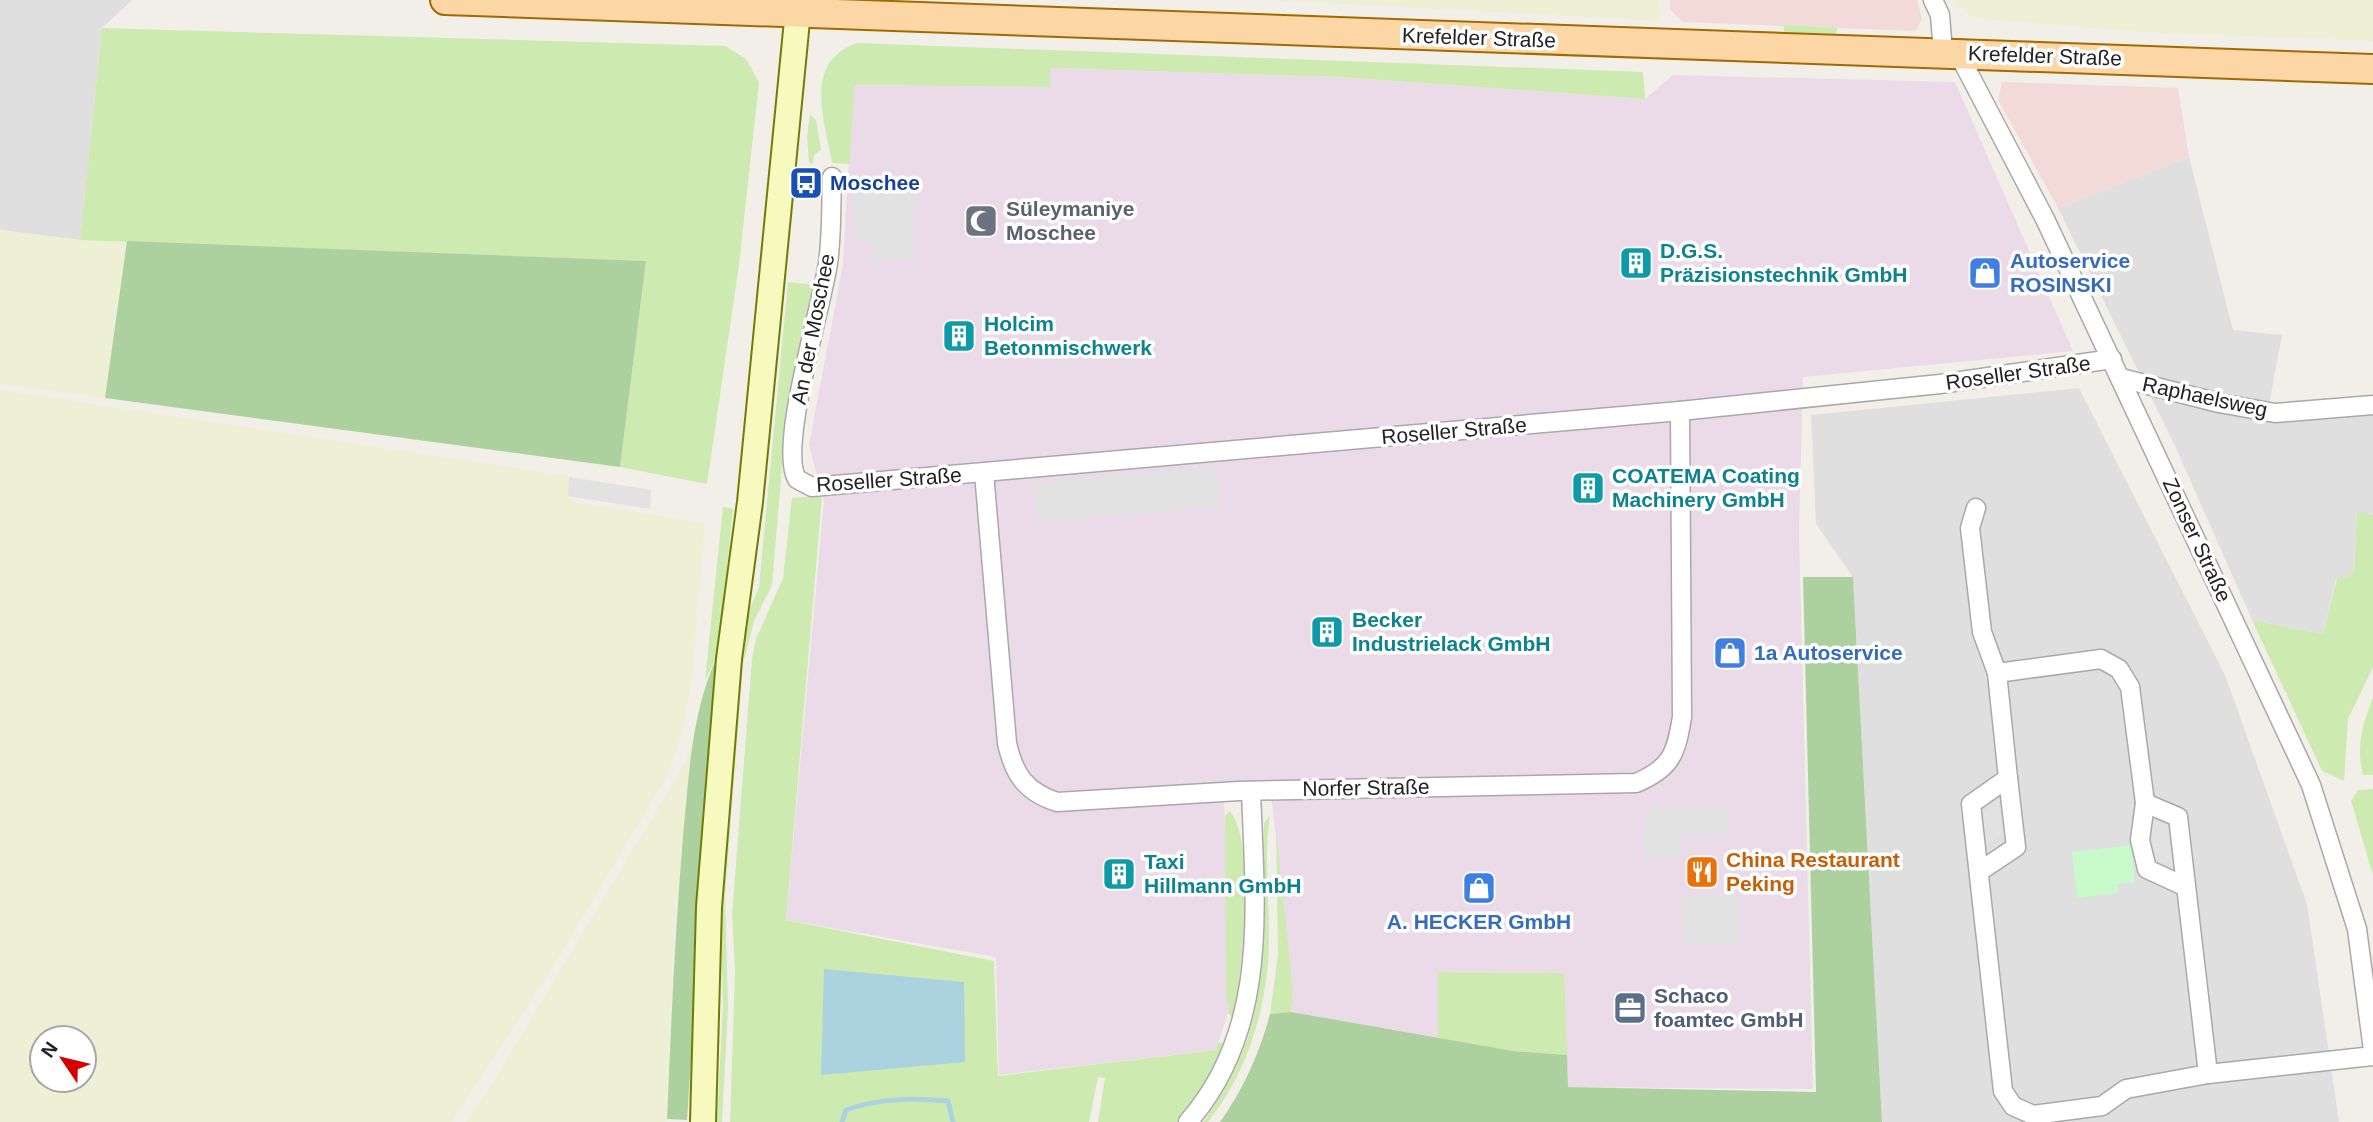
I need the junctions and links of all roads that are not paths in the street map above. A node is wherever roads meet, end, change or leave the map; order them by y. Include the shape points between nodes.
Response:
1 (445, 0) edge
2 (1933, 0) edge
3 (798, 6) edge
4 (1950, 52) junction
5 (2373, 69) edge
6 (832, 177) dead end
7 (2112, 359) junction
8 (2121, 378) junction
9 (2373, 405) edge
10 (1680, 411) junction
11 (984, 473) junction
12 (797, 479) joint
13 (1976, 508) dead end
14 (1997, 673) junction
15 (2008, 778) junction
16 (1251, 791) junction
17 (2145, 803) junction
18 (1980, 871) junction
19 (2184, 886) junction
20 (2373, 1050) edge
21 (2373, 1056) edge
22 (2208, 1074) junction
23 (703, 1122) edge
24 (1188, 1122) edge

1 - 3 main road, Krefelder Straße
2 - 4 street
3 - 4 main road, Krefelder Straße
3 - 23 main road via 750,502 728,673 709,908
4 - 5 main road, Krefelder Straße
4 - 7 street, Zonser Straße via 2045,219
6 - 12 street, An der Moschee via 829,260 790,458
7 - 8 street, Zonser Straße
7 - 10 street, Roseller Straße via 1940,384
8 - 9 street, Raphaelsweg via 2275,413
8 - 20 street, Zonser Straße via 2311,785 2357,929
10 - 11 street, Roseller Straße
10 - 16 street, Norfer Straße via 1682,717 1677,746 1656,775 1610,786
11 - 12 street, Roseller Straße via 812,487
11 - 16 street, Norfer Straße via 1007,743 1013,768 1024,784 1038,796 1057,802
13 - 14 street via 1970,528 1982,632
14 - 15 street
14 - 17 street via 2101,659 2119,669 2130,687
15 - 18 street via 2016,847
15 - 18 street via 1971,804
16 - 24 street via 1254,965 1247,1007 1227,1060
17 - 19 street via 2178,817
17 - 19 street via 2140,840 2147,869
18 - 22 street via 2003,1091 2013,1106 2033,1115 2102,1106 2126,1089
19 - 22 street
21 - 22 street

